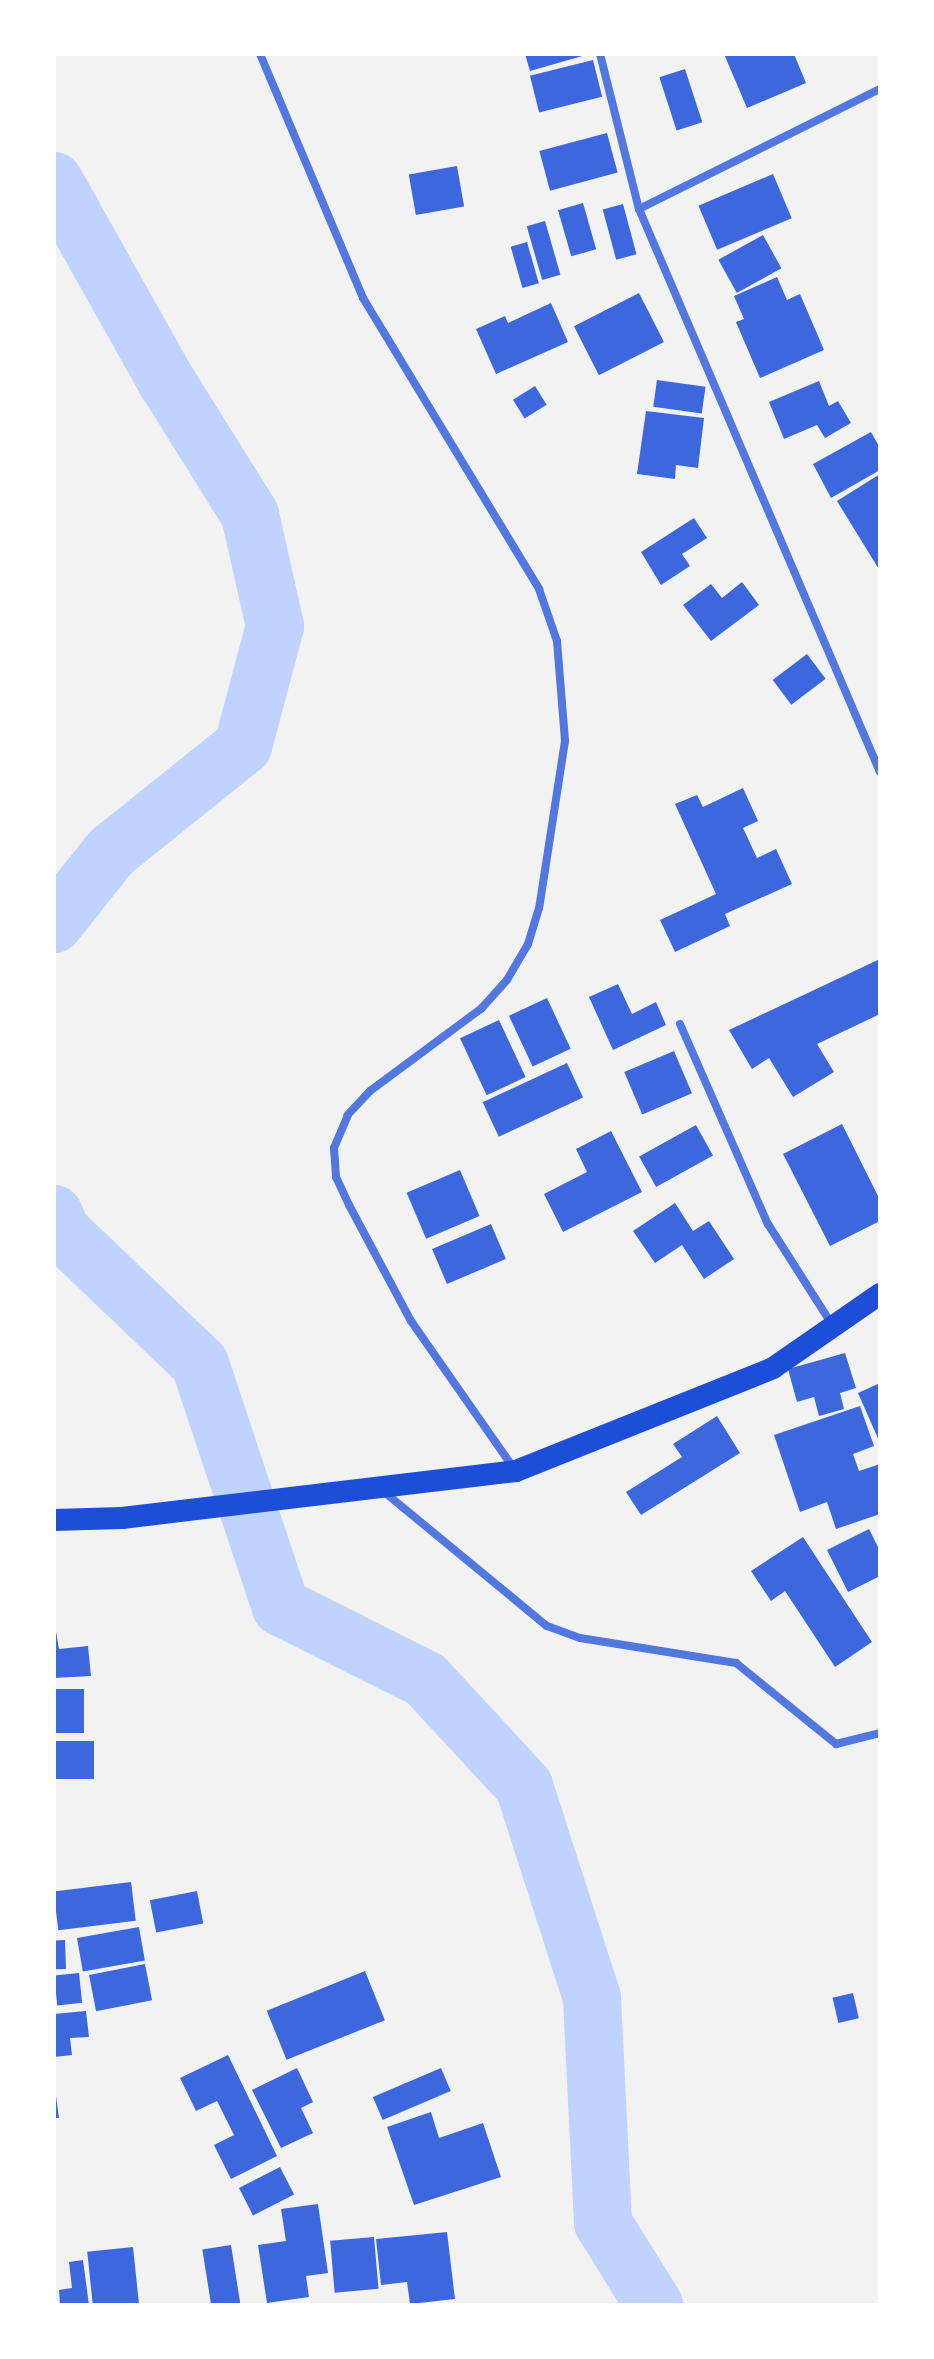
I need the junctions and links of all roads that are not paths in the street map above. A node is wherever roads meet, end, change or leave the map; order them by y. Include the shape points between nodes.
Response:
1 (260, 54) edge
2 (600, 54) edge
3 (880, 89) edge
4 (639, 209) junction
5 (880, 772) edge
6 (680, 1024) dead end
7 (880, 1294) edge
8 (833, 1327) junction
9 (516, 1471) junction
10 (379, 1488) junction
11 (54, 1520) edge
12 (880, 1733) edge

1 - 9 street via 363,298 539,589 557,641 565,741 539,908 528,944 482,1008 370,1091 348,1115 334,1148 336,1177 411,1321
2 - 4 street
3 - 4 street
4 - 5 street
6 - 8 street via 768,1224
7 - 8 highway
8 - 9 highway via 773,1368
9 - 10 highway
10 - 11 highway via 122,1518
10 - 12 street via 547,1626 580,1638 736,1663 836,1744

